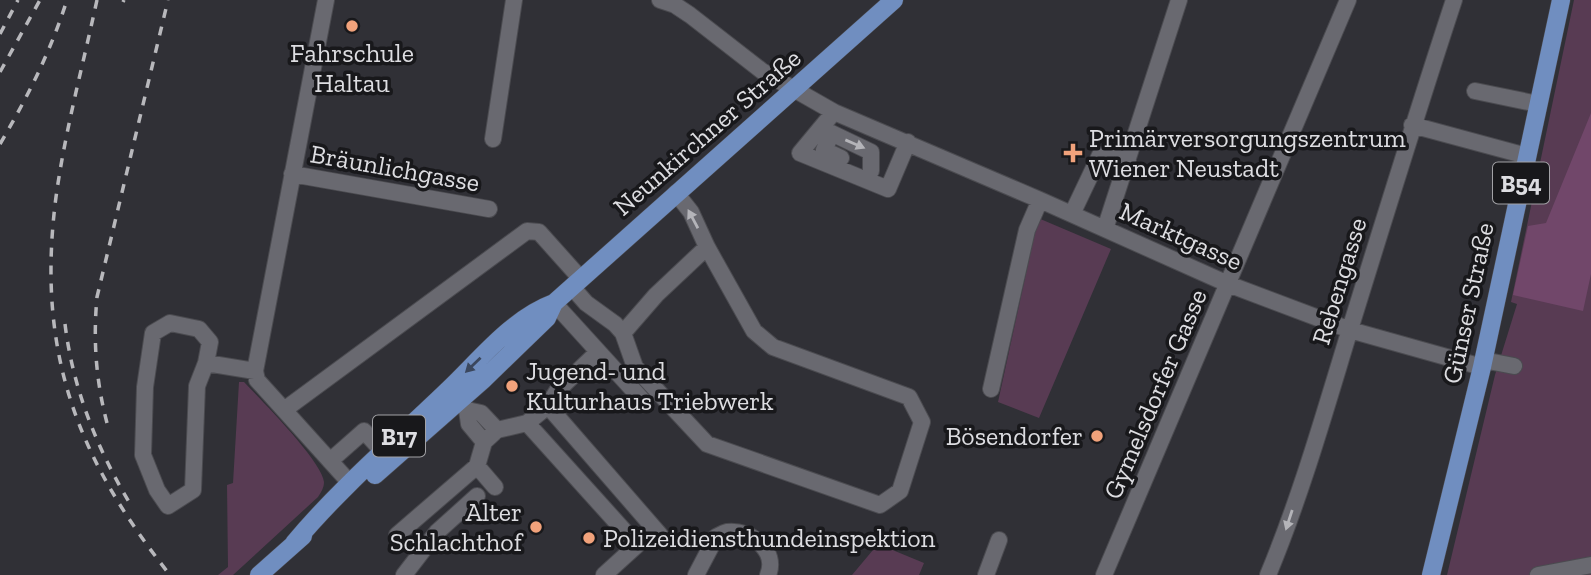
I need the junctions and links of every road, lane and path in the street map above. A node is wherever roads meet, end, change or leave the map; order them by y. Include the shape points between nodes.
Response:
1 (326, 0) edge
2 (514, 0) edge
3 (894, 0) edge
4 (1179, 0) edge
5 (1348, 0) edge
6 (1454, 0) edge
7 (1561, 0) edge
8 (670, 2) edge
9 (793, 90) junction
10 (1475, 91) dead end
11 (1538, 104) junction
12 (834, 112) junction
13 (1412, 125) junction
14 (826, 131) junction
15 (493, 139) dead end
16 (908, 142) junction
17 (1527, 156) junction
18 (1128, 160) junction
19 (292, 174) junction
20 (888, 188) junction
21 (676, 193) junction
22 (1040, 200) junction
23 (489, 209) dead end
24 (1072, 214) junction
25 (1105, 229) junction
26 (707, 247) junction
27 (576, 283) junction
28 (1228, 285) junction
29 (554, 303) junction
30 (1350, 330) junction
31 (623, 333) junction
32 (598, 352) junction
33 (206, 363) junction
34 (1482, 363) junction
35 (1514, 366) dead end
36 (255, 371) junction
37 (990, 389) dead end
38 (458, 401) junction
39 (645, 403) dead end
40 (548, 406) junction
41 (284, 410) junction
42 (527, 423) junction
43 (497, 430) junction
44 (484, 442) junction
45 (383, 452) junction
46 (330, 461) junction
47 (477, 466) junction
48 (350, 483) junction
49 (495, 487) dead end
50 (477, 496) dead end
51 (422, 514) junction
52 (437, 532) junction
53 (397, 536) dead end
54 (660, 536) dead end
55 (999, 540) dead end
56 (294, 543) junction
57 (1591, 565) edge
58 (408, 574) edge
59 (258, 575) edge
60 (604, 575) edge
61 (696, 575) edge
62 (768, 575) edge
63 (986, 575) edge
64 (1104, 575) edge
65 (1268, 575) edge
66 (1431, 575) edge
67 (1538, 575) edge

1 - 19 street, Bräunlichgasse
2 - 15 street
3 - 9 main road, Neunkirchner Straße / B17
4 - 18 street
5 - 28 street, Gymelsdorfer Gasse
6 - 13 street, Rebengasse
7 - 11 main road, Günser Straße / B54
8 - 9 street, Marktgasse
9 - 12 street, Marktgasse
9 - 21 main road, Neunkirchner Straße / B17
10 - 11 street
11 - 17 main road, Günser Straße / B54
12 - 14 street
12 - 16 street, Marktgasse
13 - 17 street
13 - 30 street, Rebengasse
14 -> 20 street via 872,152 871,171
14 - 20 street via 800,153
16 - 20 street
16 - 22 street, Marktgasse
17 - 34 main road, Günser Straße / B54
18 - 24 street via 1100,155
18 - 25 street
19 - 23 street, Bräunlichgasse
19 - 36 street, Bräunlichgasse
26 -> 21 street via 691,212
21 - 27 main road, Neunkirchner Straße / B17
22 - 24 street, Marktgasse
22 - 37 street via 1027,230
24 - 25 street, Marktgasse
25 - 28 street, Marktgasse
26 - 31 street
26 - 31 street via 754,331 773,347 909,397 922,422 900,491 880,505 707,444 635,367
27 - 29 main road, Neunkirchner Straße / B17
27 - 31 street via 586,303
27 - 41 street via 538,232 527,231
28 - 30 street, Marktgasse
28 - 64 street, Gymelsdorfer Gasse
29 - 32 street
29 - 38 main road, Neunkirchner Straße / B17 via 547,318
30 - 34 street, Marktgasse
30 -> 65 street, Rebengasse
32 - 39 street
32 - 40 street via 557,391
33 - 33 street via 210,342 199,329 170,323 153,333 145,387 143,455 168,506 193,490 197,386
33 - 36 street
34 - 35 street, Marktgasse
34 - 66 main road, Günser Straße / B54
36 - 41 street via 257,380
38 - 43 street via 481,412
38 - 44 street via 468,424
38 - 45 main road, Neunkirchner Straße / B17
38 - 56 main road, Neunkirchner Straße / B17
40 - 42 street
40 - 54 street
41 - 46 street
42 - 43 street
42 - 60 street via 637,545
43 - 44 street
44 - 47 street
45 - 46 street via 364,431
45 - 48 main road, Neunkirchner Straße / B17
46 - 48 street
47 - 49 street
47 - 51 street
48 - 56 main road, Neunkirchner Straße / B17
50 - 52 street
51 - 52 street
51 - 53 street
52 - 58 street
55 - 63 street
56 - 59 main road, Neunkirchner Straße / B17
57 - 67 street
61 - 62 street via 716,537 727,532 757,540 769,553

